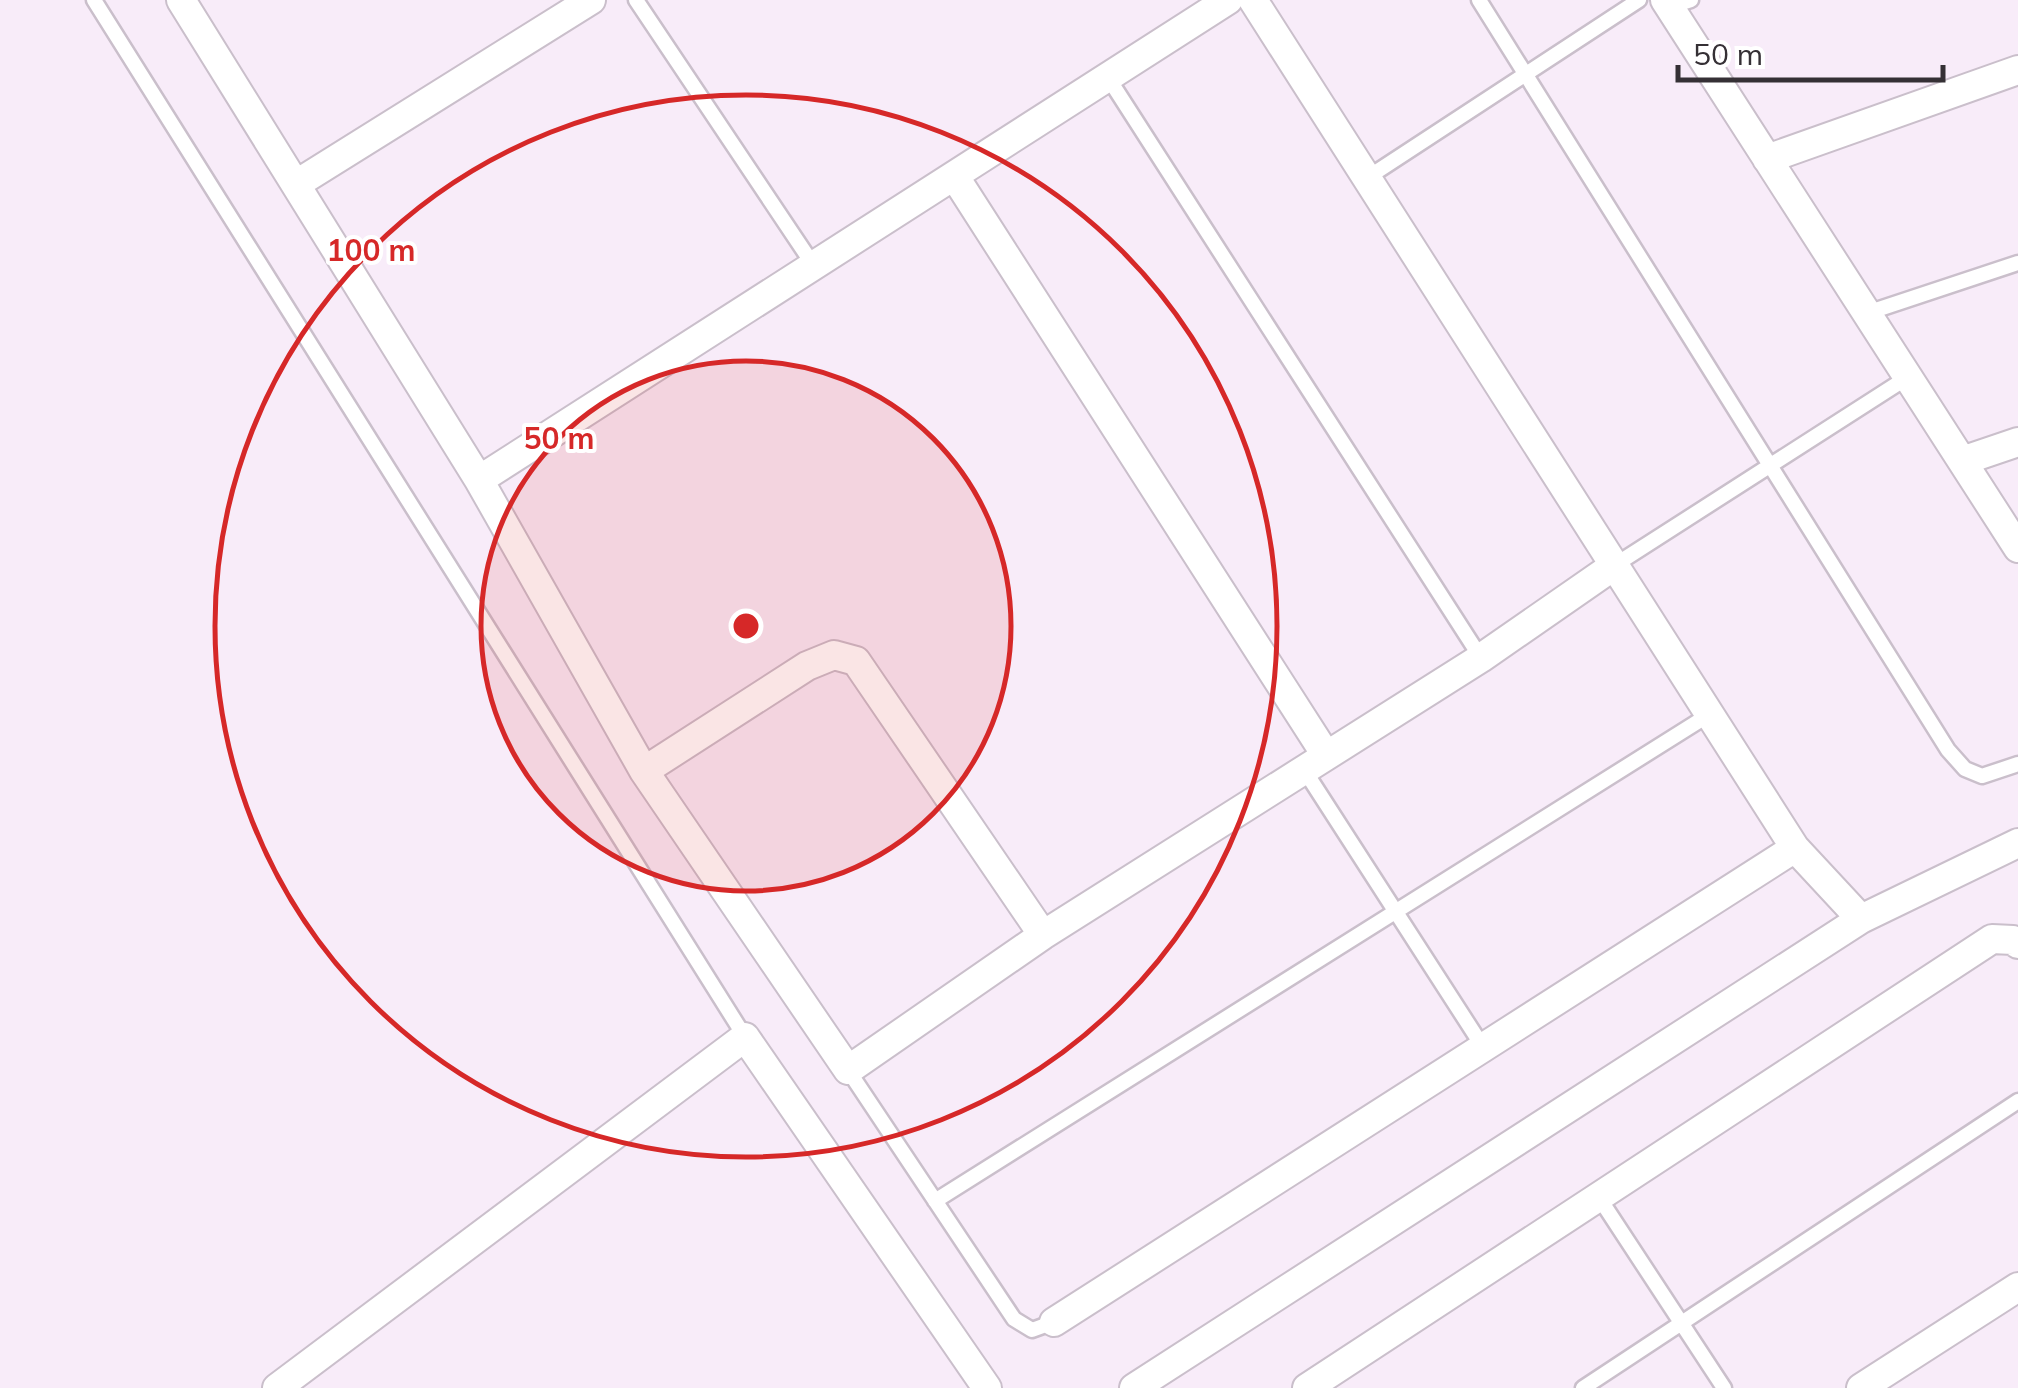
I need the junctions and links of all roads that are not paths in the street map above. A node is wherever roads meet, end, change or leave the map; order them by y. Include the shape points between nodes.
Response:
1 (94, 0) edge
2 (182, 0) edge
3 (590, 0) edge
4 (636, 0) edge
5 (1228, 0) edge
6 (1253, 0) edge
7 (1479, 0) edge
8 (1639, 0) edge
9 (1675, 2) edge
10 (2018, 70) edge
11 (1526, 73) junction
12 (1108, 79) junction
13 (1767, 159) junction
14 (955, 176) junction
15 (1367, 178) junction
16 (298, 183) junction
17 (2018, 263) edge
18 (814, 266) junction
19 (1867, 313) junction
20 (1908, 377) junction
21 (2018, 442) edge
22 (1962, 461) junction
23 (1771, 467) junction
24 (479, 480) junction
25 (2018, 548) edge
26 (1614, 564) junction
27 (1481, 658) junction
28 (1710, 714) junction
29 (1315, 761) junction
30 (2018, 764) edge
31 (644, 771) junction
32 (2018, 843) edge
33 (1796, 848) junction
34 (1394, 910) junction
35 (1862, 918) junction
36 (1044, 935) junction
37 (2018, 944) edge
38 (745, 1036) junction
39 (1484, 1047) junction
40 (848, 1070) junction
41 (2018, 1101) edge
42 (1598, 1196) junction
43 (935, 1201) junction
44 (2018, 1287) edge
45 (1054, 1322) joint
46 (1682, 1323) junction
47 (277, 1388) edge
48 (986, 1388) edge
49 (1134, 1388) edge
50 (1307, 1388) edge
51 (1583, 1388) edge
52 (1724, 1388) edge
53 (1861, 1388) edge

1 - 38 lane
2 - 16 street
3 - 16 street
4 - 18 lane
5 - 12 street
6 - 15 street
7 - 11 lane
8 - 11 lane
9 - 13 street
10 - 13 street
11 - 15 lane
11 - 23 lane
12 - 14 street
12 - 27 lane
13 - 19 street
14 - 18 street
14 - 29 street
15 - 26 street
16 - 24 street
17 - 19 lane
18 - 24 street
19 - 20 street
20 - 22 street
20 - 23 lane
21 - 22 street
22 - 25 street
23 - 26 lane
23 - 30 lane via 1948,750 1982,776
24 - 31 street
26 - 27 street
26 - 28 street
27 - 29 street
28 - 33 street
28 - 34 lane
29 - 34 lane
29 - 36 street
31 - 36 street via 807,666 834,654 856,661
31 - 40 street
32 - 35 street
33 - 35 street
33 - 39 street
34 - 39 lane
34 - 43 lane
35 - 49 street
36 - 40 street
37 - 42 street via 1992,938
38 - 47 street
38 - 48 street
39 - 45 street
40 - 43 lane
41 - 46 lane
42 - 46 lane
42 - 50 street
43 - 45 lane via 1014,1319 1032,1330
44 - 53 street
46 - 51 lane
46 - 52 lane

